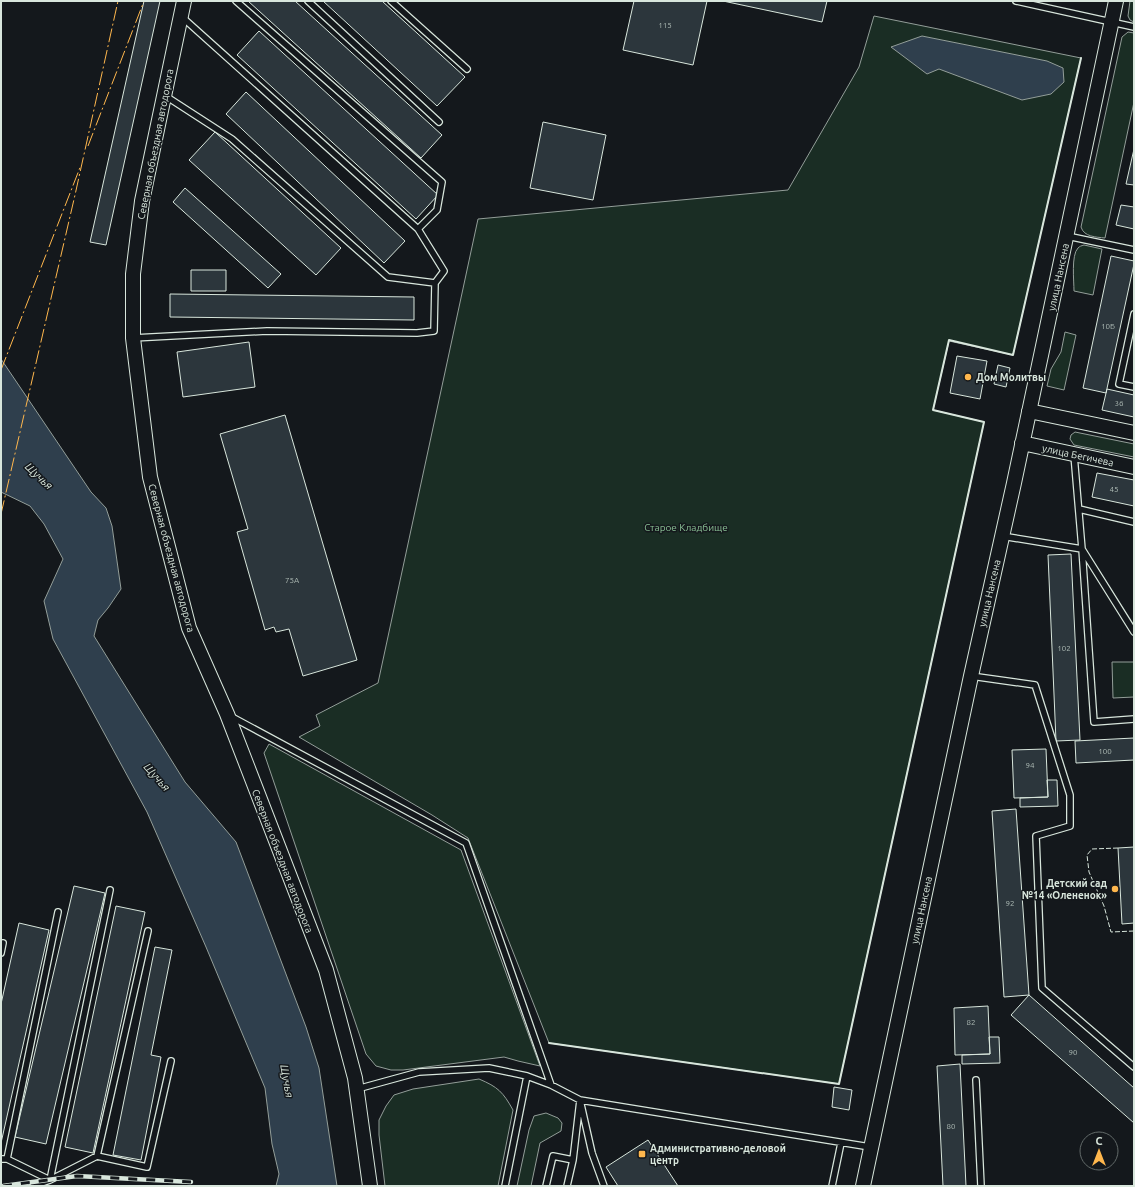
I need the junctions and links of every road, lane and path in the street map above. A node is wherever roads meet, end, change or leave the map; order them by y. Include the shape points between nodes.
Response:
1 (184, 1) edge
2 (236, 1) edge
3 (308, 1) edge
4 (391, 1) edge
5 (1016, 1) edge
6 (1116, 1) edge
7 (181, 15) junction
8 (1112, 22) junction
9 (1134, 27) edge
10 (467, 69) dead end
11 (164, 95) junction
12 (439, 122) dead end
13 (418, 229) junction
14 (1066, 236) junction
15 (1134, 250) edge
16 (435, 283) junction
17 (1134, 314) edge
18 (133, 338) junction
19 (1134, 387) edge
20 (1029, 411) junction
21 (1134, 433) edge
22 (1022, 443) junction
23 (1074, 454) junction
24 (1134, 467) edge
25 (1079, 509) junction
26 (1134, 522) edge
27 (1002, 536) junction
28 (1082, 549) junction
29 (1134, 632) edge
30 (971, 676) junction
31 (227, 714) junction
32 (1134, 719) edge
33 (110, 890) dead end
34 (58, 912) dead end
35 (148, 931) dead end
36 (3, 943) dead end
37 (1, 953) edge
38 (171, 1061) dead end
39 (1134, 1067) edge
40 (527, 1076) junction
41 (976, 1080) dead end
42 (551, 1084) junction
43 (357, 1089) junction
44 (580, 1100) junction
45 (841, 1143) junction
46 (870, 1147) junction
47 (97, 1156) junction
48 (4, 1159) edge
49 (573, 1160) junction
50 (50, 1180) junction
51 (33, 1186) edge
52 (370, 1186) edge
53 (505, 1186) edge
54 (546, 1186) edge
55 (568, 1186) edge
56 (604, 1186) edge
57 (832, 1186) edge
58 (863, 1186) edge
59 (981, 1186) edge

1 - 7 street, Северная объездная автодорога
2 - 13 lane via 442,182 437,210
3 - 12 lane
4 - 10 lane
5 - 8 lane
6 - 8 street, улица Нансена
7 - 11 street, Северная объездная автодорога
7 - 13 lane
8 - 9 lane
8 - 14 street, улица Нансена
11 - 16 lane via 232,139 388,277
11 - 18 street, Северная объездная автодорога via 142,201 133,274
13 - 16 lane via 444,271
14 - 15 lane
14 - 20 street, улица Нансена
16 - 18 lane via 434,331 417,333 267,330
17 - 19 lane via 1119,384
18 - 31 street, Северная объездная автодорога via 150,477 189,628
20 - 21 street
20 - 22 street, улица Нансена
22 - 23 street, улица Бегичева
22 - 27 street, улица Нансена
23 - 24 street, улица Бегичева
23 - 25 lane
25 - 26 lane
25 - 28 lane
27 - 28 lane
27 - 30 street, улица Нансена
28 - 29 lane
28 - 32 lane via 1094,722
30 - 39 lane via 1035,685 1070,795 1070,826 1036,836 1042,988
30 - 46 street, улица Нансена
31 - 42 lane via 466,843
31 - 43 street, Северная объездная автодорога via 326,970
33 - 50 lane
34 - 48 lane
35 - 47 lane
36 - 37 lane
38 - 47 lane via 147,1167
40 - 42 lane
40 - 43 lane via 489,1068 419,1072
40 - 53 lane
41 - 59 lane
42 - 44 lane
43 - 52 street, Северная объездная автодорога
44 - 45 lane
44 - 49 lane
44 - 56 lane via 592,1154
45 - 46 lane
45 - 57 lane
46 - 58 street, улица Нансена
47 - 50 lane
48 - 50 lane
49 - 54 lane via 553,1156
49 - 55 lane
50 - 51 lane

